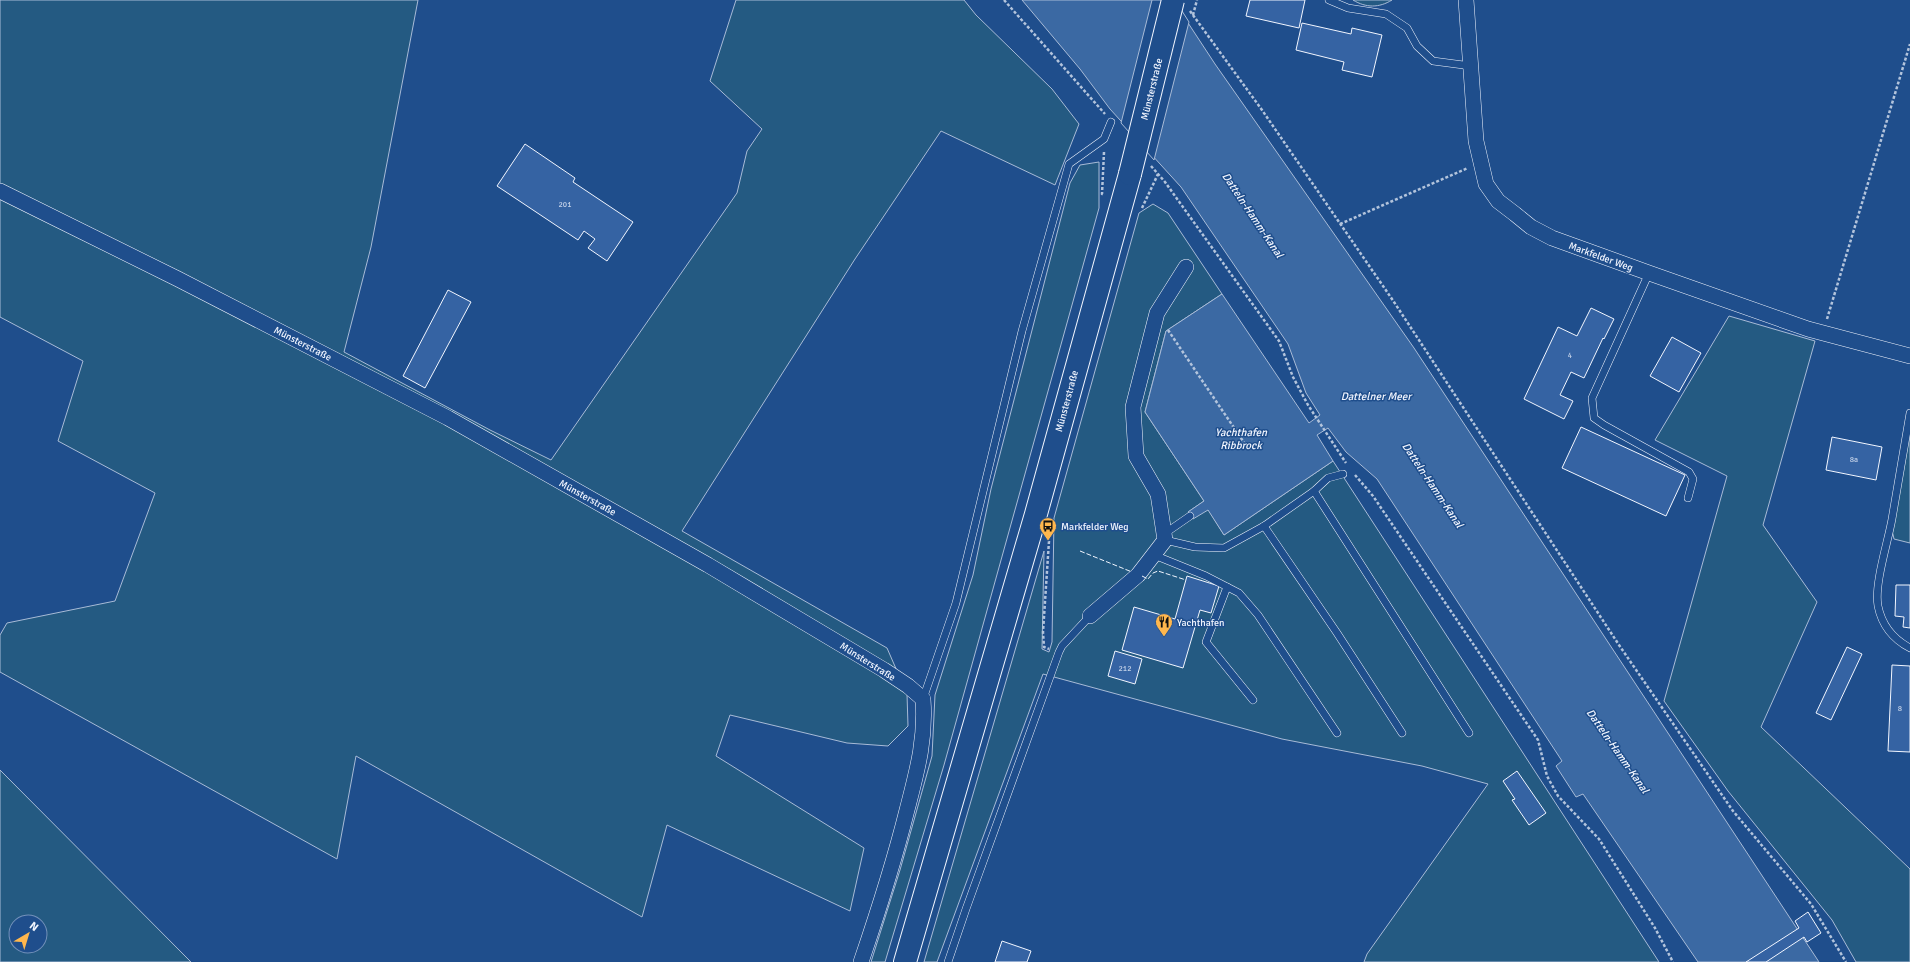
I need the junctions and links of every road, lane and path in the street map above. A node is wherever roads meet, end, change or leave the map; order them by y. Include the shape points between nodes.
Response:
1 (1004, 0) edge
2 (1173, 0) edge
3 (1197, 0) edge
4 (1329, 0) edge
5 (1466, 0) edge
6 (1910, 44) edge
7 (1471, 66) junction
8 (1111, 122) joint
9 (1481, 162) junction
10 (1104, 164) dead end
11 (1158, 174) dead end
12 (1165, 182) dead end
13 (0, 191) edge
14 (1102, 194) dead end
15 (1142, 209) dead end
16 (1340, 224) junction
17 (1186, 267) dead end
18 (1649, 273) junction
19 (1168, 330) dead end
20 (1823, 333) junction
21 (1910, 356) edge
22 (1910, 413) edge
23 (1249, 450) dead end
24 (1349, 467) dead end
25 (1353, 473) dead end
26 (1343, 474) dead end
27 (1314, 492) junction
28 (1688, 498) dead end
29 (1190, 516) dead end
30 (1264, 526) junction
31 (1031, 529) junction
32 (1165, 537) junction
33 (1154, 555) junction
34 (1226, 587) junction
35 (1090, 616) joint
36 (1910, 648) edge
37 (1059, 652) junction
38 (923, 699) junction
39 (1252, 700) dead end
40 (1337, 733) dead end
41 (1402, 733) dead end
42 (1469, 733) dead end
43 (862, 962) edge
44 (905, 962) edge
45 (948, 962) edge
46 (1673, 962) edge
47 (1846, 962) edge

1 - 8 path
2 - 31 main road, Münsterstraße, bridge via 1130,174
3 - 16 path via 1193,15
4 - 7 lane via 1348,8 1386,14 1407,28 1417,46 1433,62
5 - 7 street, Markfelder Weg
6 - 20 path
7 - 9 street, Markfelder Weg via 1476,141
8 - 38 lane via 1104,140 1068,164 1020,339 956,603
9 - 16 path
9 - 18 street, Markfelder Weg via 1486,184 1498,201 1531,227 1552,238
10 - 14 path
11 - 15 path
12 - 24 path via 1280,341 1293,377 1324,431
13 - 38 street, Münsterstraße via 448,418 721,573 884,670
16 - 47 path via 1619,645 1733,811 1811,904
17 - 32 street via 1157,314 1133,407 1136,456 1158,494
18 - 20 street, Markfelder Weg
18 - 28 lane via 1592,398 1594,418 1688,472 1693,479
19 - 23 path
20 - 21 street, Markfelder Weg
22 - 36 lane via 1880,577 1878,605 1885,627 1898,642
25 - 46 path via 1373,496 1538,740 1547,776 1558,796 1599,839 1655,928
26 - 27 lane via 1328,478
27 - 30 lane
27 - 42 lane
29 - 32 lane
30 - 32 lane via 1224,548 1195,548
30 - 41 lane
31 - 37 path via 1050,534 1044,647
31 - 44 main road, Münsterstraße
32 - 33 street
33 - 34 lane
33 - 35 street via 1138,575
34 - 39 lane via 1206,642
34 - 40 lane via 1239,593 1258,614
35 - 37 lane
37 - 45 lane
38 - 43 street via 925,723 922,752 892,868

